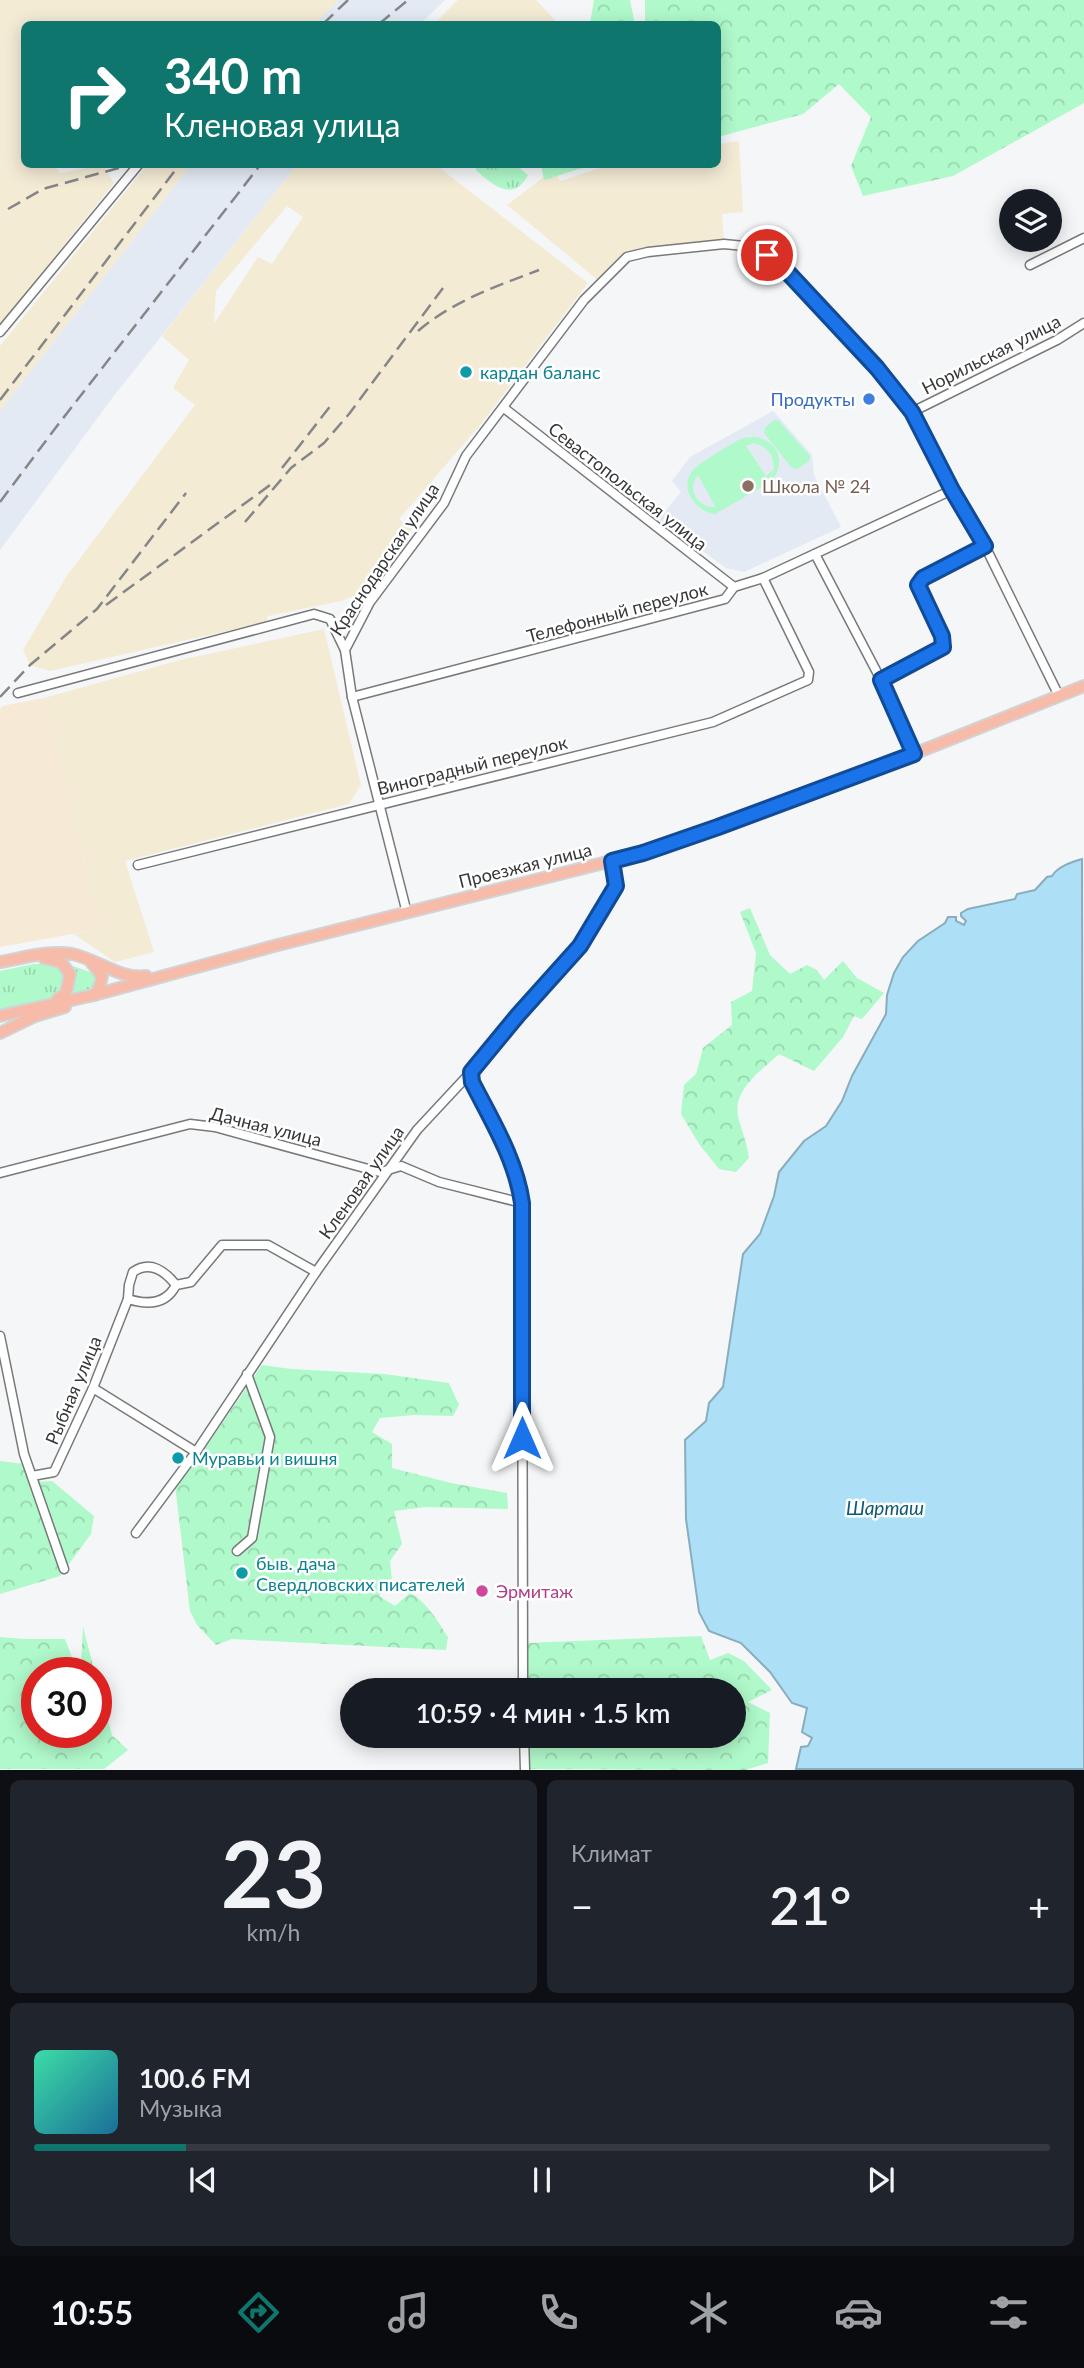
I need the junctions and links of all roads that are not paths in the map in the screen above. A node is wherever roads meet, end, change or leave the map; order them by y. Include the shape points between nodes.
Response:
1 (136, 168) edge
2 (1084, 238) edge
3 (1030, 265) dead end
4 (1084, 323) edge
5 (0, 332) edge
6 (504, 408) junction
7 (912, 412) junction
8 (952, 490) junction
9 (985, 546) junction
10 (815, 554) junction
11 (763, 578) junction
12 (734, 587) junction
13 (345, 650) junction
14 (881, 680) junction
15 (1084, 685) edge
16 (18, 692) dead end
17 (1059, 696) junction
18 (352, 697) junction
19 (914, 754) junction
20 (381, 804) junction
21 (612, 861) junction
22 (138, 865) dead end
23 (407, 913) junction
24 (31, 957) junction
25 (88, 960) junction
26 (0, 962) edge
27 (168, 975) junction
28 (88, 996) junction
29 (39, 1006) junction
30 (0, 1016) edge
31 (0, 1033) edge
32 (471, 1072) junction
33 (391, 1169) junction
34 (0, 1173) edge
35 (522, 1203) junction
36 (316, 1272) junction
37 (176, 1285) junction
38 (128, 1299) junction
39 (0, 1336) edge
40 (247, 1374) junction
41 (93, 1388) junction
42 (196, 1452) junction
43 (32, 1476) junction
44 (136, 1533) dead end
45 (237, 1551) dead end
46 (64, 1569) dead end
47 (523, 1678) edge
48 (524, 1748) edge
49 (525, 1769) edge

1 - 5 street
2 - 3 street
4 - 7 street, Норильская улица
6 - 7 street, Краснодарская улица via 584,300 627,257 724,244 754,247 779,263
6 - 12 street, Севастопольская улица
6 - 13 street, Краснодарская улица via 466,456 444,503 370,602
7 - 8 street, Краснодарская улица
8 - 9 street, Краснодарская улица
8 - 10 street, Телефонный переулок
9 - 14 street via 923,578 918,585 943,647
9 - 17 street, Краснодарская улица
10 - 11 street, Телефонный переулок
10 - 14 street
11 - 12 street, Телефонный переулок
11 - 20 street, Виноградный переулок via 809,672 808,680 713,722
12 - 18 street, Телефонный переулок via 725,599
13 - 16 street, Краснодарская улица via 330,619 314,614
13 - 18 street
14 - 19 street
15 - 17 main road, Проезжая улица
17 - 19 main road, Проезжая улица
18 - 20 street
19 - 21 main road, Проезжая улица
20 - 22 street, Виноградный переулок
20 - 23 street
21 - 23 main road, Проезжая улица
21 - 32 street, Кленовая улица via 616,886 580,946
23 - 27 main road, Проезжая улица
24 - 25 main road via 69,954
24 - 26 main road
24 - 29 main road via 61,962 70,974 66,993
25 - 27 main road via 131,976
25 - 28 main road via 102,976 99,989
27 - 28 main road, Проезжая улица
28 - 29 main road, Проезжая улица
28 - 31 main road
29 - 30 main road, Проезжая улица
32 - 33 street, Кленовая улица via 417,1130
32 - 35 street via 520,1185
33 - 34 street, Дачная улица via 372,1170 190,1124
33 - 35 street, Дачная улица via 401,1166
33 - 36 street, Кленовая улица
35 - 47 street
36 - 37 street via 268,1245 222,1245 191,1282
36 - 40 street, Кленовая улица
37 - 38 street via 158,1301
37 - 38 street, Рыбная улица via 154,1267 139,1268 130,1277
38 - 41 street, Рыбная улица
39 - 43 street, Рыбная улица
40 - 42 street, Кленовая улица
40 - 45 street via 270,1437 252,1538
41 - 42 street
41 - 43 street, Рыбная улица via 54,1472
42 - 44 street, Кленовая улица
43 - 46 street, Рыбная улица
48 - 49 street

